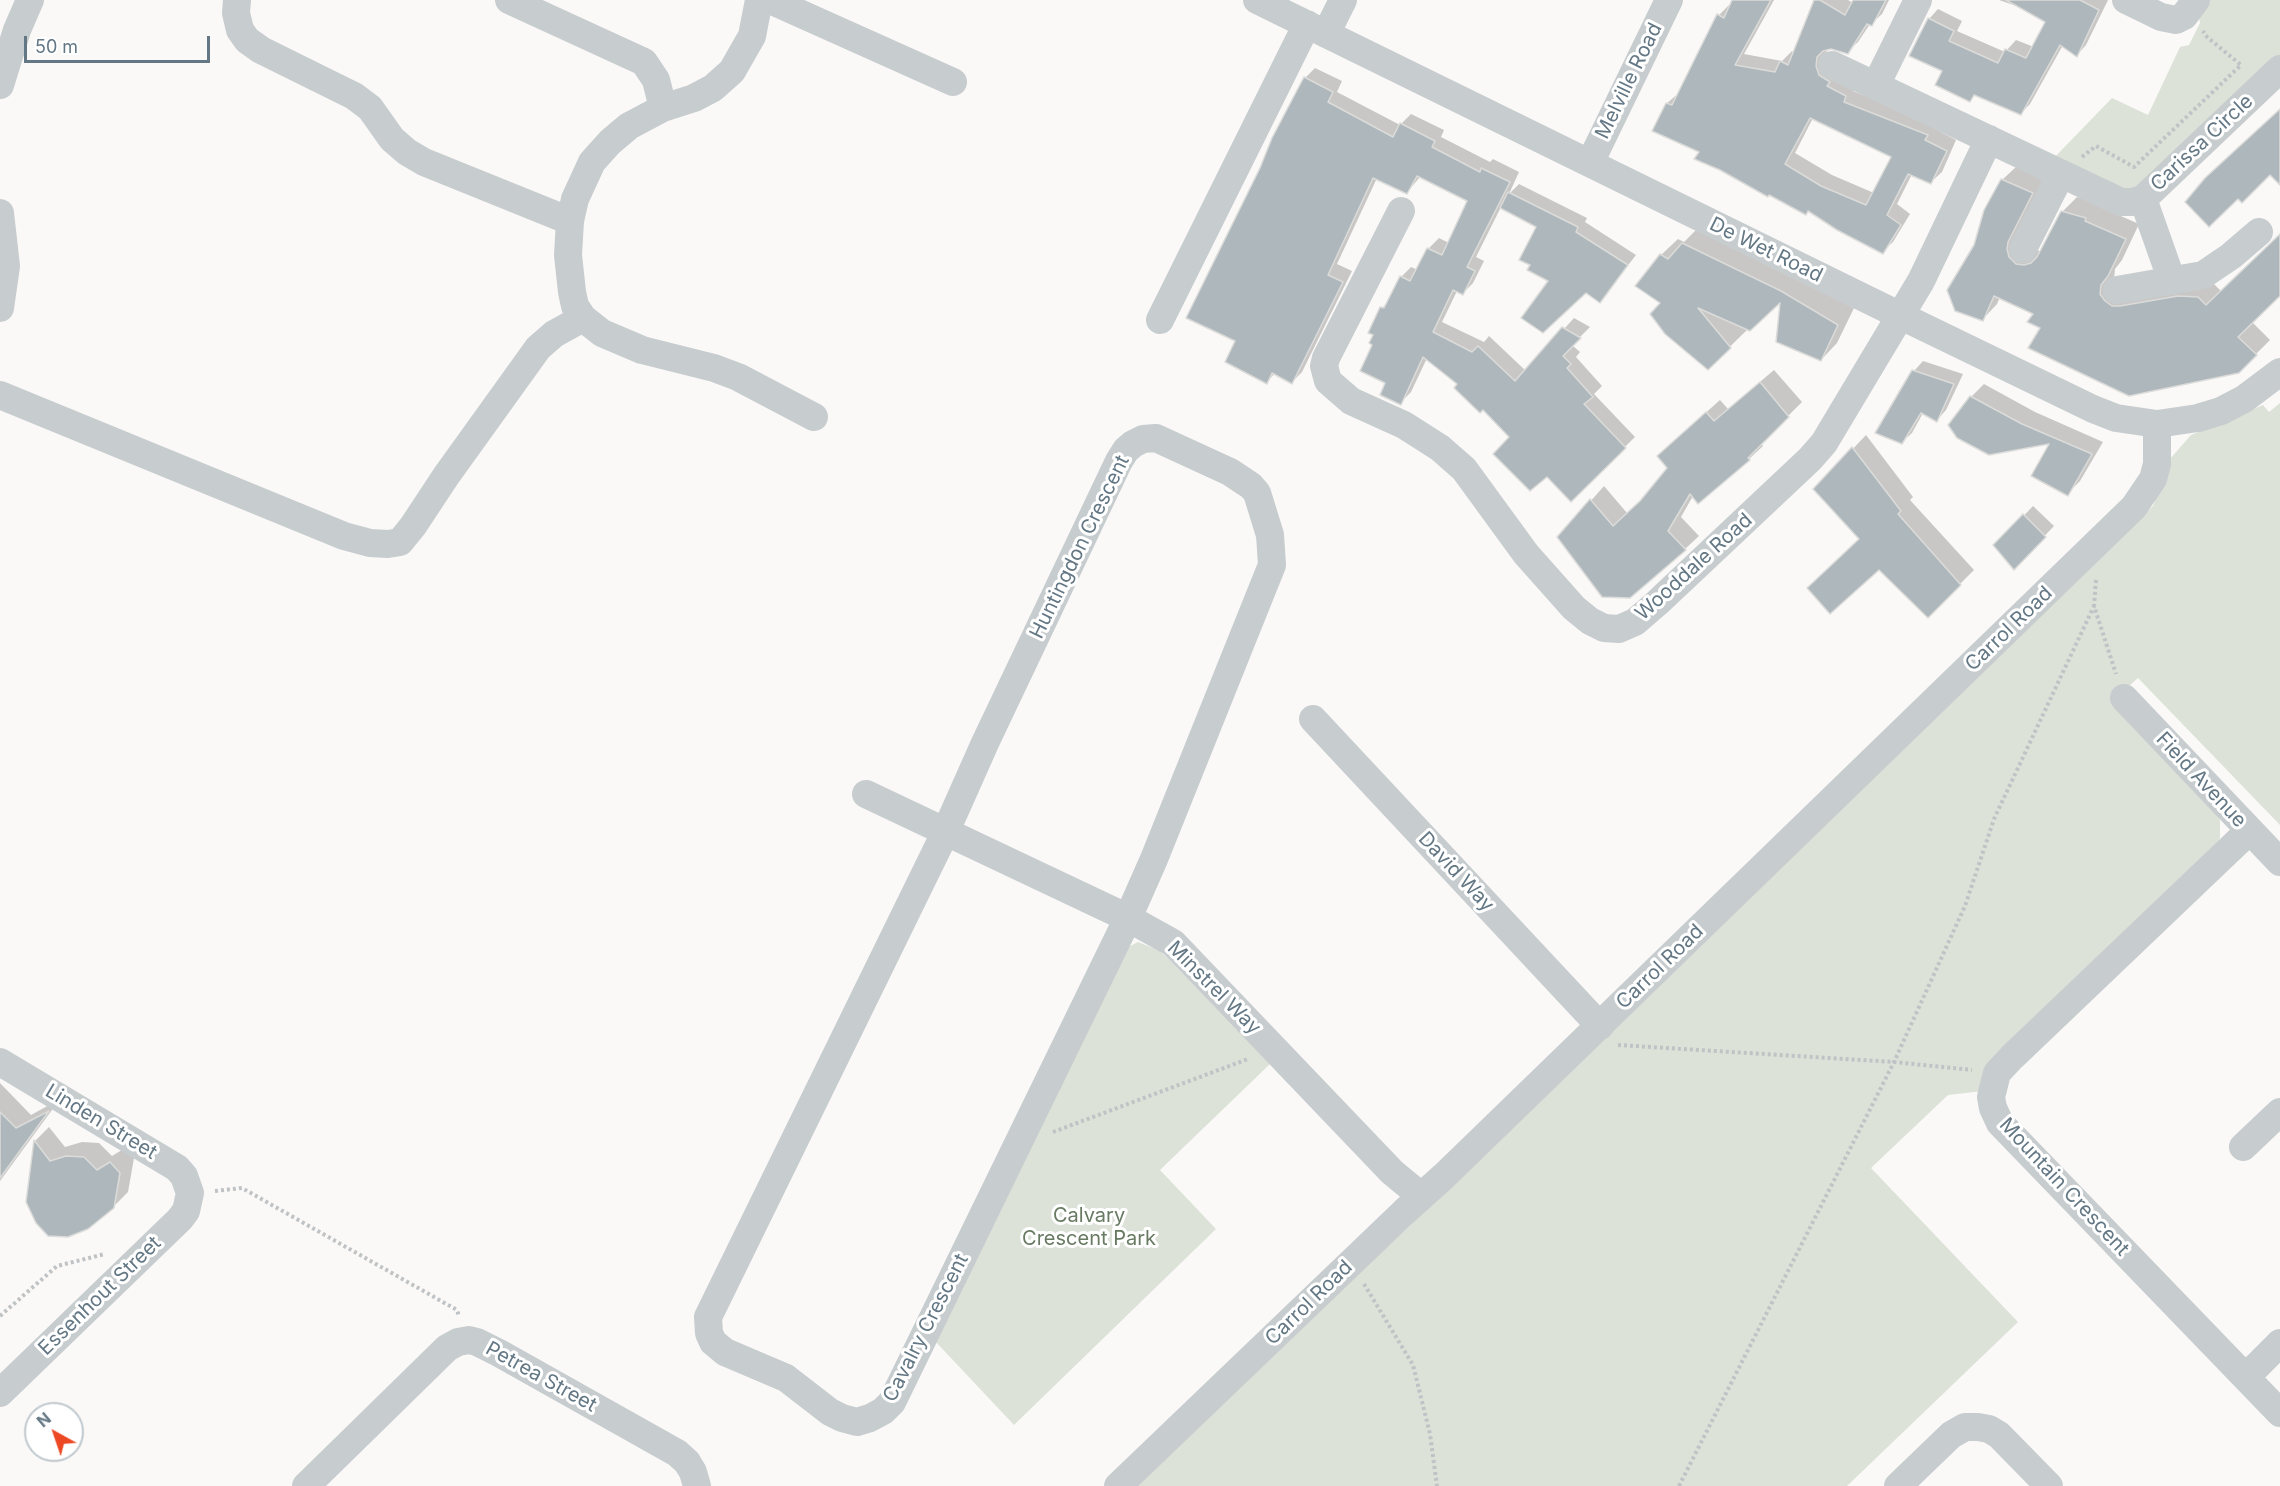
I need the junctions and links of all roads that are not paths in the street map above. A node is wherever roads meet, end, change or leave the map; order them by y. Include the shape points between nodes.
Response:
1 (30, 0) edge
2 (237, 0) edge
3 (508, 0) edge
4 (759, 0) edge
5 (770, 0) edge
6 (1257, 0) edge
7 (1343, 0) edge
8 (1669, 0) edge
9 (1918, 0) edge
10 (2126, 0) edge
11 (2192, 5) edge
12 (1316, 29) junction
13 (1832, 65) dead end
14 (2280, 69) edge
15 (953, 82) dead end
16 (0, 85) edge
17 (1876, 85) junction
18 (663, 108) junction
19 (1989, 139) junction
20 (1590, 163) junction
21 (2061, 174) junction
22 (2143, 199) junction
23 (1401, 211) dead end
24 (0, 213) edge
25 (570, 221) junction
26 (2259, 231) dead end
27 (2023, 249) dead end
28 (2172, 281) junction
29 (2117, 290) dead end
30 (0, 308) edge
31 (1901, 316) junction
32 (583, 318) junction
33 (1160, 320) dead end
34 (2280, 372) edge
35 (0, 395) edge
36 (814, 417) dead end
37 (2157, 424) junction
38 (2124, 698) road end
39 (1313, 719) dead end
40 (866, 794) dead end
41 (2250, 831) junction
42 (945, 833) junction
43 (2280, 862) edge
44 (1128, 918) junction
45 (1600, 1026) junction
46 (0, 1062) edge
47 (2280, 1112) edge
48 (2243, 1147) dead end
49 (190, 1193) joint
50 (1420, 1196) junction
51 (2280, 1343) edge
52 (2246, 1377) junction
53 (0, 1393) edge
54 (2280, 1413) edge
55 (1914, 1481) edge
56 (697, 1485) edge
57 (306, 1486) edge
58 (1118, 1486) edge
59 (2049, 1486) edge

1 - 16 street
2 - 25 street via 240,30 247,40 354,96 370,108 392,139 407,152
3 - 18 street via 644,62 656,80
4 - 18 street via 752,36 732,71 713,88
5 - 15 street
6 - 12 street, De Wet Road
7 - 12 street
8 - 20 street, Melville Road
9 - 17 street
10 - 11 street via 2176,20
12 - 20 street, De Wet Road
12 - 33 street
13 - 17 street, Carissa Circle
14 - 22 street, Carissa Circle
17 - 19 street, Carissa Circle
18 - 25 street via 629,126 592,162
19 - 21 street, Carissa Circle
19 - 31 street
20 - 31 street, De Wet Road
21 - 22 street, Carissa Circle via 2121,202
21 - 27 street
22 - 28 street
23 - 31 street, Wooddale Road via 1335,339 1324,366 1328,381 1351,401 1404,425 1440,448 1464,469 1526,554 1574,608 1604,628 1619,629 1635,622 1810,459 1834,428
24 - 30 street via 6,266
25 - 32 street via 572,292
26 - 28 street via 2203,275
28 - 29 street
31 - 37 street, De Wet Road via 2093,410
32 - 35 street via 538,348 413,526 400,542 388,544 344,536
32 - 36 street via 602,333 633,347 738,377
34 - 37 street, De Wet Road via 2221,411
37 - 45 street, Carrol Road via 2153,479 2134,507
38 - 41 street, Field Avenue
39 - 45 street, David Way
40 - 42 street, Minstrel Way
41 - 43 street, Field Avenue
41 - 52 street, Mountain Crescent via 1997,1073 1991,1097 2000,1123
42 - 44 street, Minstrel Way
42 - 44 street, Huntingdon Crescent via 1126,450 1143,439 1156,438 1230,472 1257,493 1270,535 1272,564
42 - 44 street, Cavalry Crescent via 708,1317 713,1342 725,1352 786,1378 830,1412 857,1422 883,1411 891,1402
44 - 50 street, Minstrel Way via 1173,943
45 - 50 street, Carrol Road
46 - 49 street, Linden Street via 177,1168
47 - 48 street
49 - 53 street, Essenhout Street via 180,1219
50 - 58 street, Carrol Road
51 - 52 street
52 - 54 street, Mountain Crescent
55 - 59 street via 1951,1435 1965,1427 1978,1427 1999,1435
56 - 57 street, Petrea Street via 687,1462 677,1453 469,1340 447,1348

